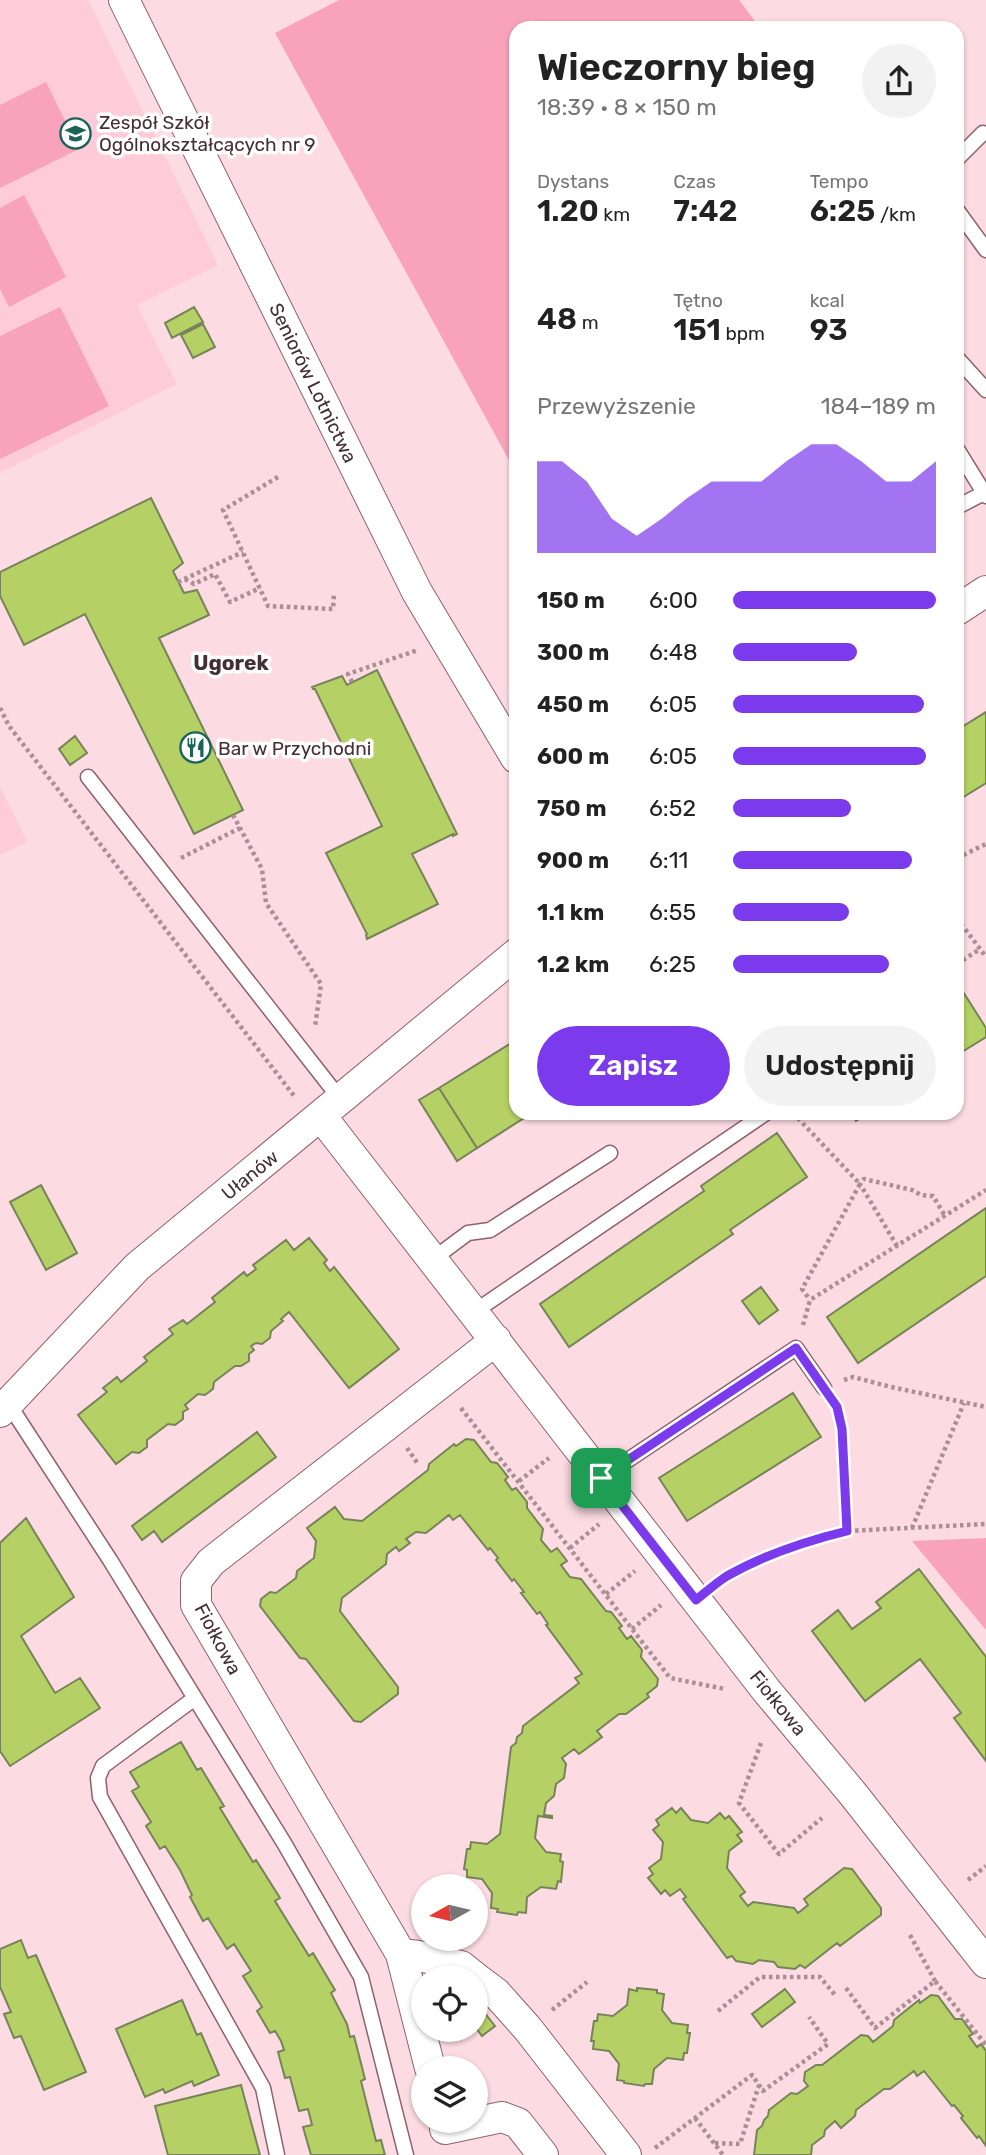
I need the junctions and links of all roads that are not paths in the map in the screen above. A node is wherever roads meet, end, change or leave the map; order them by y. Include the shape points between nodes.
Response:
1 (124, 0) edge
2 (983, 133) dead end
3 (964, 152) edge
4 (964, 220) edge
5 (986, 250) edge
6 (964, 366) edge
7 (986, 390) edge
8 (964, 460) edge
9 (985, 495) edge
10 (964, 504) edge
11 (986, 591) edge
12 (964, 605) edge
13 (509, 746) edge
14 (88, 777) dead end
15 (509, 959) edge
16 (320, 1106) junction
17 (756, 1120) edge
18 (610, 1153) dead end
19 (433, 1259) junction
20 (474, 1312) junction
21 (496, 1340) junction
22 (824, 1388) road end
23 (4, 1407) edge
24 (601, 1478) junction
25 (195, 1698) junction
26 (401, 1954) junction
27 (986, 1963) edge
28 (457, 1965) edge
29 (488, 1987) edge
30 (427, 2056) edge
31 (447, 2135) edge
32 (277, 2155) edge
33 (407, 2155) edge
34 (543, 2155) edge
35 (626, 2155) edge

1 - 13 street, Seniorów Lotnictwa via 417,592
2 - 3 lane
4 - 5 lane
6 - 7 lane
8 - 9 lane
9 - 10 lane
11 - 12 street
14 - 16 lane via 160,869
15 - 16 street, Ułanów
16 - 19 street, Fiołkowa
16 - 23 street, Ułanów via 137,1267
17 - 20 lane
18 - 19 lane via 490,1230 468,1233
19 - 20 street, Fiołkowa
20 - 21 street, Fiołkowa
21 - 24 street, Fiołkowa
21 - 26 street, Fiołkowa via 211,1562 196,1581 196,1605
22 - 24 lane via 796,1348
23 - 25 lane via 110,1560
24 - 27 street, Fiołkowa
25 - 32 lane via 103,1766 98,1779 100,1797 263,2088
25 - 33 lane via 361,1977
26 - 28 street
26 - 30 street, Fiołkowa
29 - 35 street via 528,2029
31 - 34 street via 502,2117 518,2123

